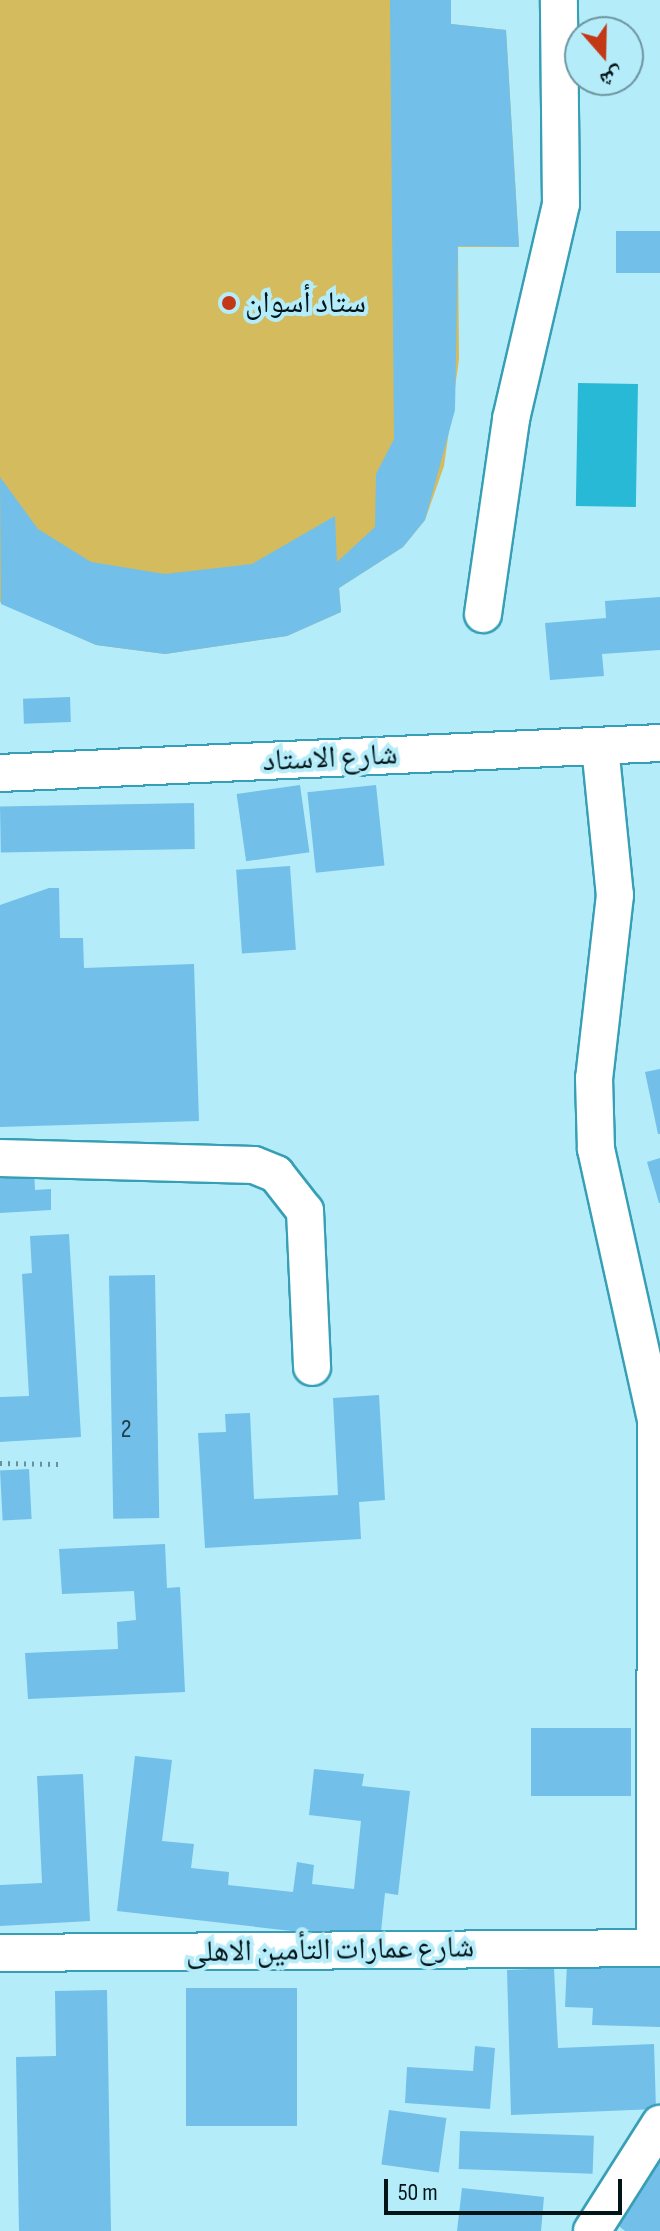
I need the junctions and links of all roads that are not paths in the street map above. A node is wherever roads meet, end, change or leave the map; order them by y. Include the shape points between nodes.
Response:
1 (559, 0) edge
2 (483, 614) dead end
3 (660, 743) edge
4 (600, 746) junction
5 (0, 773) edge
6 (0, 1158) edge
7 (312, 1367) dead end
8 (658, 1419) edge
9 (658, 1509) edge
10 (658, 1603) edge
11 (658, 1696) edge
12 (658, 1801) edge
13 (658, 1893) edge
14 (658, 1947) edge
15 (0, 1953) edge
16 (660, 2124) edge
17 (592, 2231) edge

1 - 2 street via 561,204 511,419
3 - 4 street, شارع الاستاد
4 - 5 street, شارع الاستاد
4 - 8 street via 615,895 594,1078 596,1149
6 - 7 street via 254,1165 276,1174 305,1211
8 - 9 street
9 - 10 street
10 - 11 street
11 - 12 street
12 - 13 street
13 - 14 street
14 - 15 street, شارع عمارات التأمين الاهلى
16 - 17 street

